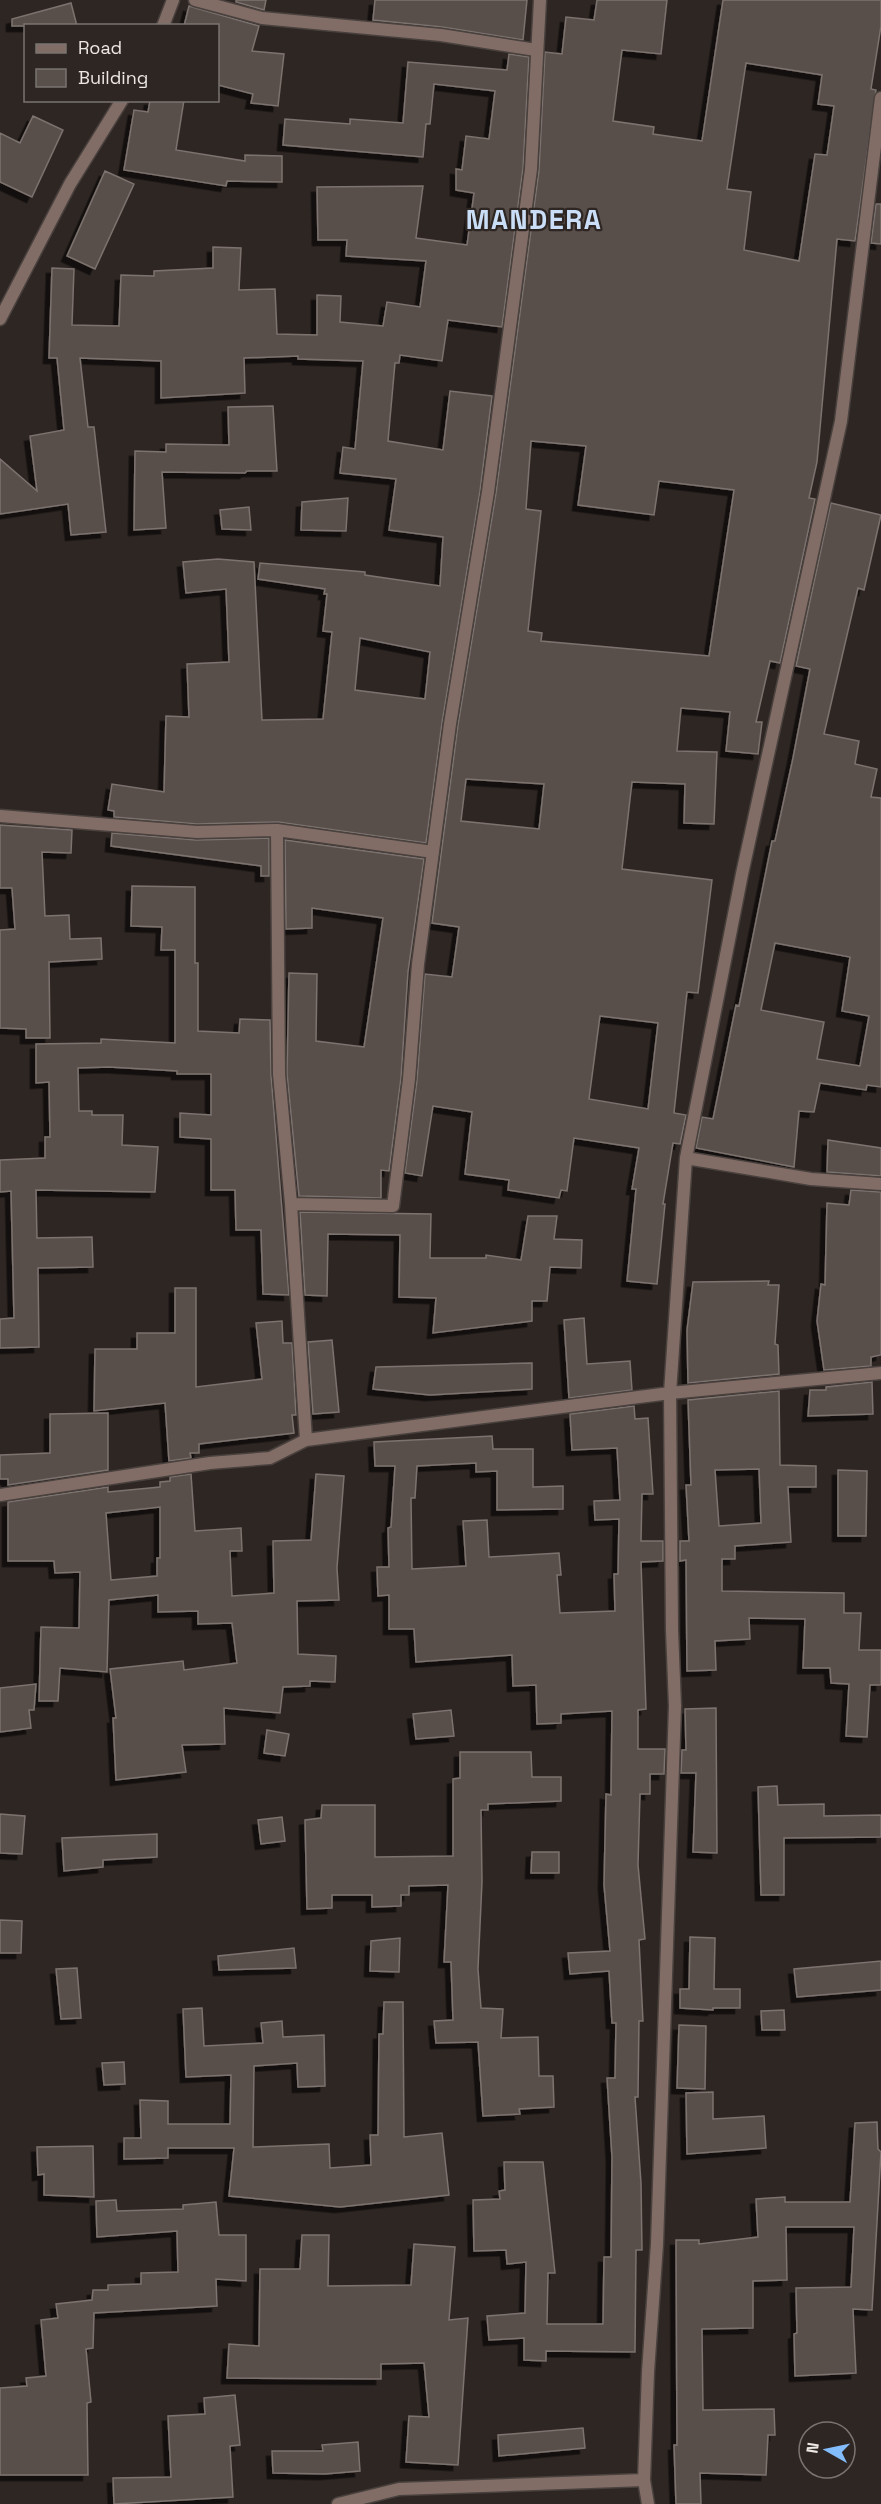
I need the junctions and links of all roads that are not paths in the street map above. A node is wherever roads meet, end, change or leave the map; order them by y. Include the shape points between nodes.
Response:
1 (173, 0) edge
2 (195, 0) edge
3 (540, 0) edge
4 (164, 24) edge
5 (536, 50) junction
6 (881, 98) edge
7 (121, 102) edge
8 (0, 319) edge
9 (0, 816) edge
10 (277, 830) junction
11 (433, 852) junction
12 (686, 1158) junction
13 (881, 1184) edge
14 (291, 1204) junction
15 (881, 1373) edge
16 (670, 1393) junction
17 (306, 1440) junction
18 (0, 1495) edge
19 (644, 2480) junction
20 (338, 2504) edge
21 (648, 2504) edge

1 - 4 street
2 - 5 street via 262,18 441,35
3 - 5 street
5 - 11 street via 531,169 488,492
6 - 12 street via 841,421 742,874
7 - 8 street via 70,184
9 - 10 street via 197,832
10 - 11 street
10 - 14 street via 279,1074
11 - 14 street via 393,1206
12 - 13 street via 811,1179
12 - 16 street
14 - 17 street
15 - 16 street
16 - 17 street
16 - 19 street via 675,1716 657,2244
17 - 18 street via 270,1458 210,1463
19 - 20 street via 399,2489
19 - 21 street

